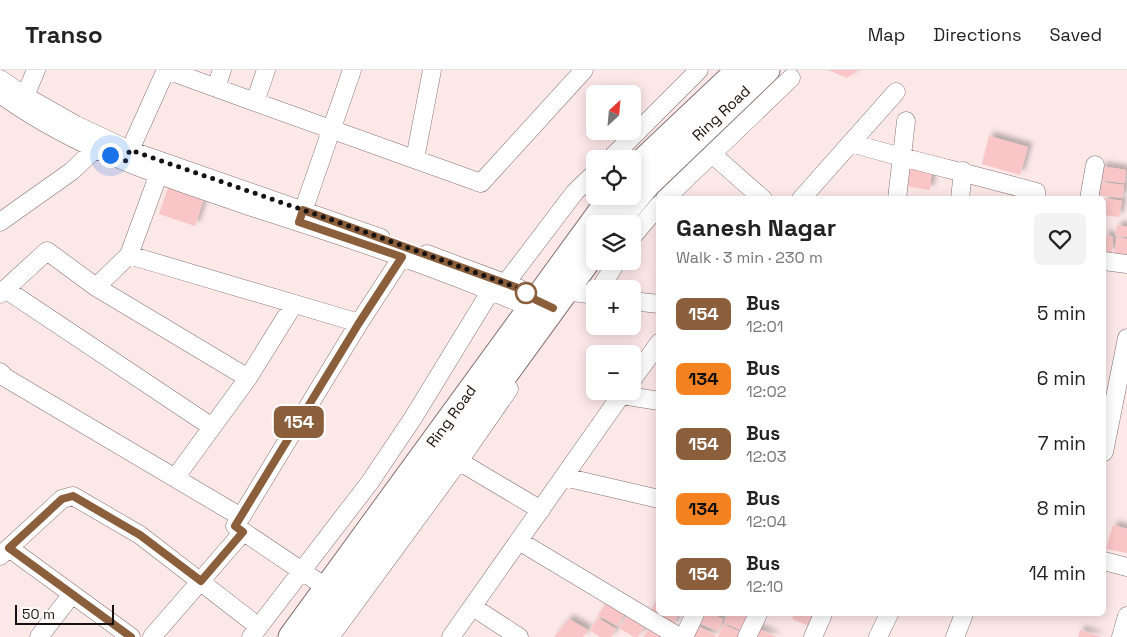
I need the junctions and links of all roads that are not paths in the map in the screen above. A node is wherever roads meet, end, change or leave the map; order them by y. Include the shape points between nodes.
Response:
1 (36, 70) edge
2 (166, 70) edge
3 (222, 70) edge
4 (266, 70) edge
5 (352, 70) edge
6 (432, 70) edge
7 (583, 70) edge
8 (699, 70) edge
9 (739, 70) edge
10 (767, 70) edge
11 (791, 78) dead end
12 (0, 79) edge
13 (216, 88) junction
14 (896, 92) dead end
15 (0, 94) edge
16 (25, 96) junction
17 (255, 102) junction
18 (906, 121) dead end
19 (332, 130) junction
20 (851, 143) junction
21 (95, 149) junction
22 (619, 150) edge
23 (712, 154) junction
24 (127, 156) junction
25 (901, 157) junction
26 (415, 159) junction
27 (641, 163) edge
28 (1095, 165) dead end
29 (963, 171) junction
30 (158, 176) junction
31 (586, 182) edge
32 (668, 196) edge
33 (760, 196) edge
34 (804, 196) edge
35 (897, 196) edge
36 (960, 196) edge
37 (1036, 196) edge
38 (1090, 196) edge
39 (607, 205) edge
40 (656, 208) edge
41 (622, 215) edge
42 (301, 216) junction
43 (0, 222) edge
44 (641, 225) edge
45 (129, 255) junction
46 (402, 257) junction
47 (586, 261) edge
48 (1106, 261) edge
49 (1127, 264) edge
50 (96, 287) junction
51 (497, 288) junction
52 (3, 291) edge
53 (586, 297) edge
54 (641, 302) edge
55 (294, 304) junction
56 (547, 304) junction
57 (656, 304) edge
58 (359, 323) junction
59 (1127, 338) edge
60 (656, 346) edge
61 (641, 367) edge
62 (1117, 369) edge
63 (0, 372) edge
64 (248, 378) junction
65 (641, 397) edge
66 (618, 400) edge
67 (656, 400) edge
68 (212, 427) junction
69 (1106, 439) edge
70 (453, 458) junction
71 (564, 477) junction
72 (175, 478) junction
73 (656, 498) edge
74 (541, 510) junction
75 (242, 525) junction
76 (519, 541) junction
77 (5, 552) edge
78 (1106, 562) edge
79 (1127, 567) edge
80 (302, 572) junction
81 (201, 581) junction
82 (327, 588) junction
83 (72, 594) junction
84 (472, 607) junction
85 (694, 616) edge
86 (757, 616) edge
87 (822, 616) edge
88 (888, 616) edge
89 (963, 616) edge
90 (1127, 616) edge
91 (255, 632) edge
92 (39, 637) edge
93 (131, 637) edge
94 (152, 637) edge
95 (291, 637) edge
96 (314, 637) edge
97 (330, 637) edge
98 (452, 637) edge
99 (519, 637) edge
100 (679, 637) edge
101 (684, 637) edge
102 (747, 637) edge
103 (813, 637) edge
104 (878, 637) edge
105 (955, 637) edge
106 (1121, 637) edge

1 - 16 street
2 - 13 street
2 - 24 street
3 - 13 street
4 - 17 street
5 - 19 street
6 - 26 street
7 - 26 street via 481,183
8 - 22 street
9 - 27 highway, Ring Road
10 - 41 highway, Ring Road via 647,185
11 - 23 street
12 - 16 street
13 - 17 street
14 - 20 street
15 - 21 street via 42,122
16 - 24 street
17 - 19 street
18 - 25 street
19 - 26 street
19 - 42 street
20 - 25 street
20 - 34 street
21 - 24 street
21 - 43 street via 72,171
23 - 32 street
23 - 33 street
24 - 30 street
24 - 42 street
25 - 29 street
25 - 35 street
28 - 38 street
29 - 36 street
29 - 37 street via 1036,192
30 - 42 street
30 - 45 street
31 - 51 street
39 - 56 highway, Ring Road
40 - 44 street
42 - 46 street
42 - 51 street
45 - 50 street
45 - 55 street
46 - 51 street
46 - 58 street
47 - 56 highway, Ring Road
48 - 49 street
50 - 52 street via 47,251
50 - 64 street
51 - 56 street via 517,302
51 - 80 street via 370,482
52 - 68 street
53 - 56 street
54 - 57 street
55 - 58 street
55 - 64 street
56 - 70 highway, Ring Road
56 - 82 highway, Ring Road
58 - 75 street
59 - 62 street
60 - 61 street
62 - 69 street
63 - 72 street
64 - 68 street
65 - 67 street
66 - 71 street
68 - 72 street
70 - 74 street
70 - 96 highway, Ring Road
70 - 97 street
71 - 73 street
71 - 74 street
72 - 75 street
74 - 76 street
75 - 80 street
75 - 81 street
76 - 84 street
76 - 100 street
77 - 81 street via 62,499 73,496 140,535
77 - 83 street
78 - 79 street
80 - 82 street
80 - 91 street
81 - 91 street
81 - 94 street
82 - 95 highway, Ring Road
83 - 92 street
83 - 93 street
84 - 98 street
84 - 99 street
85 - 101 street
86 - 102 street
87 - 103 street
88 - 104 street
89 - 105 street
90 - 106 street

